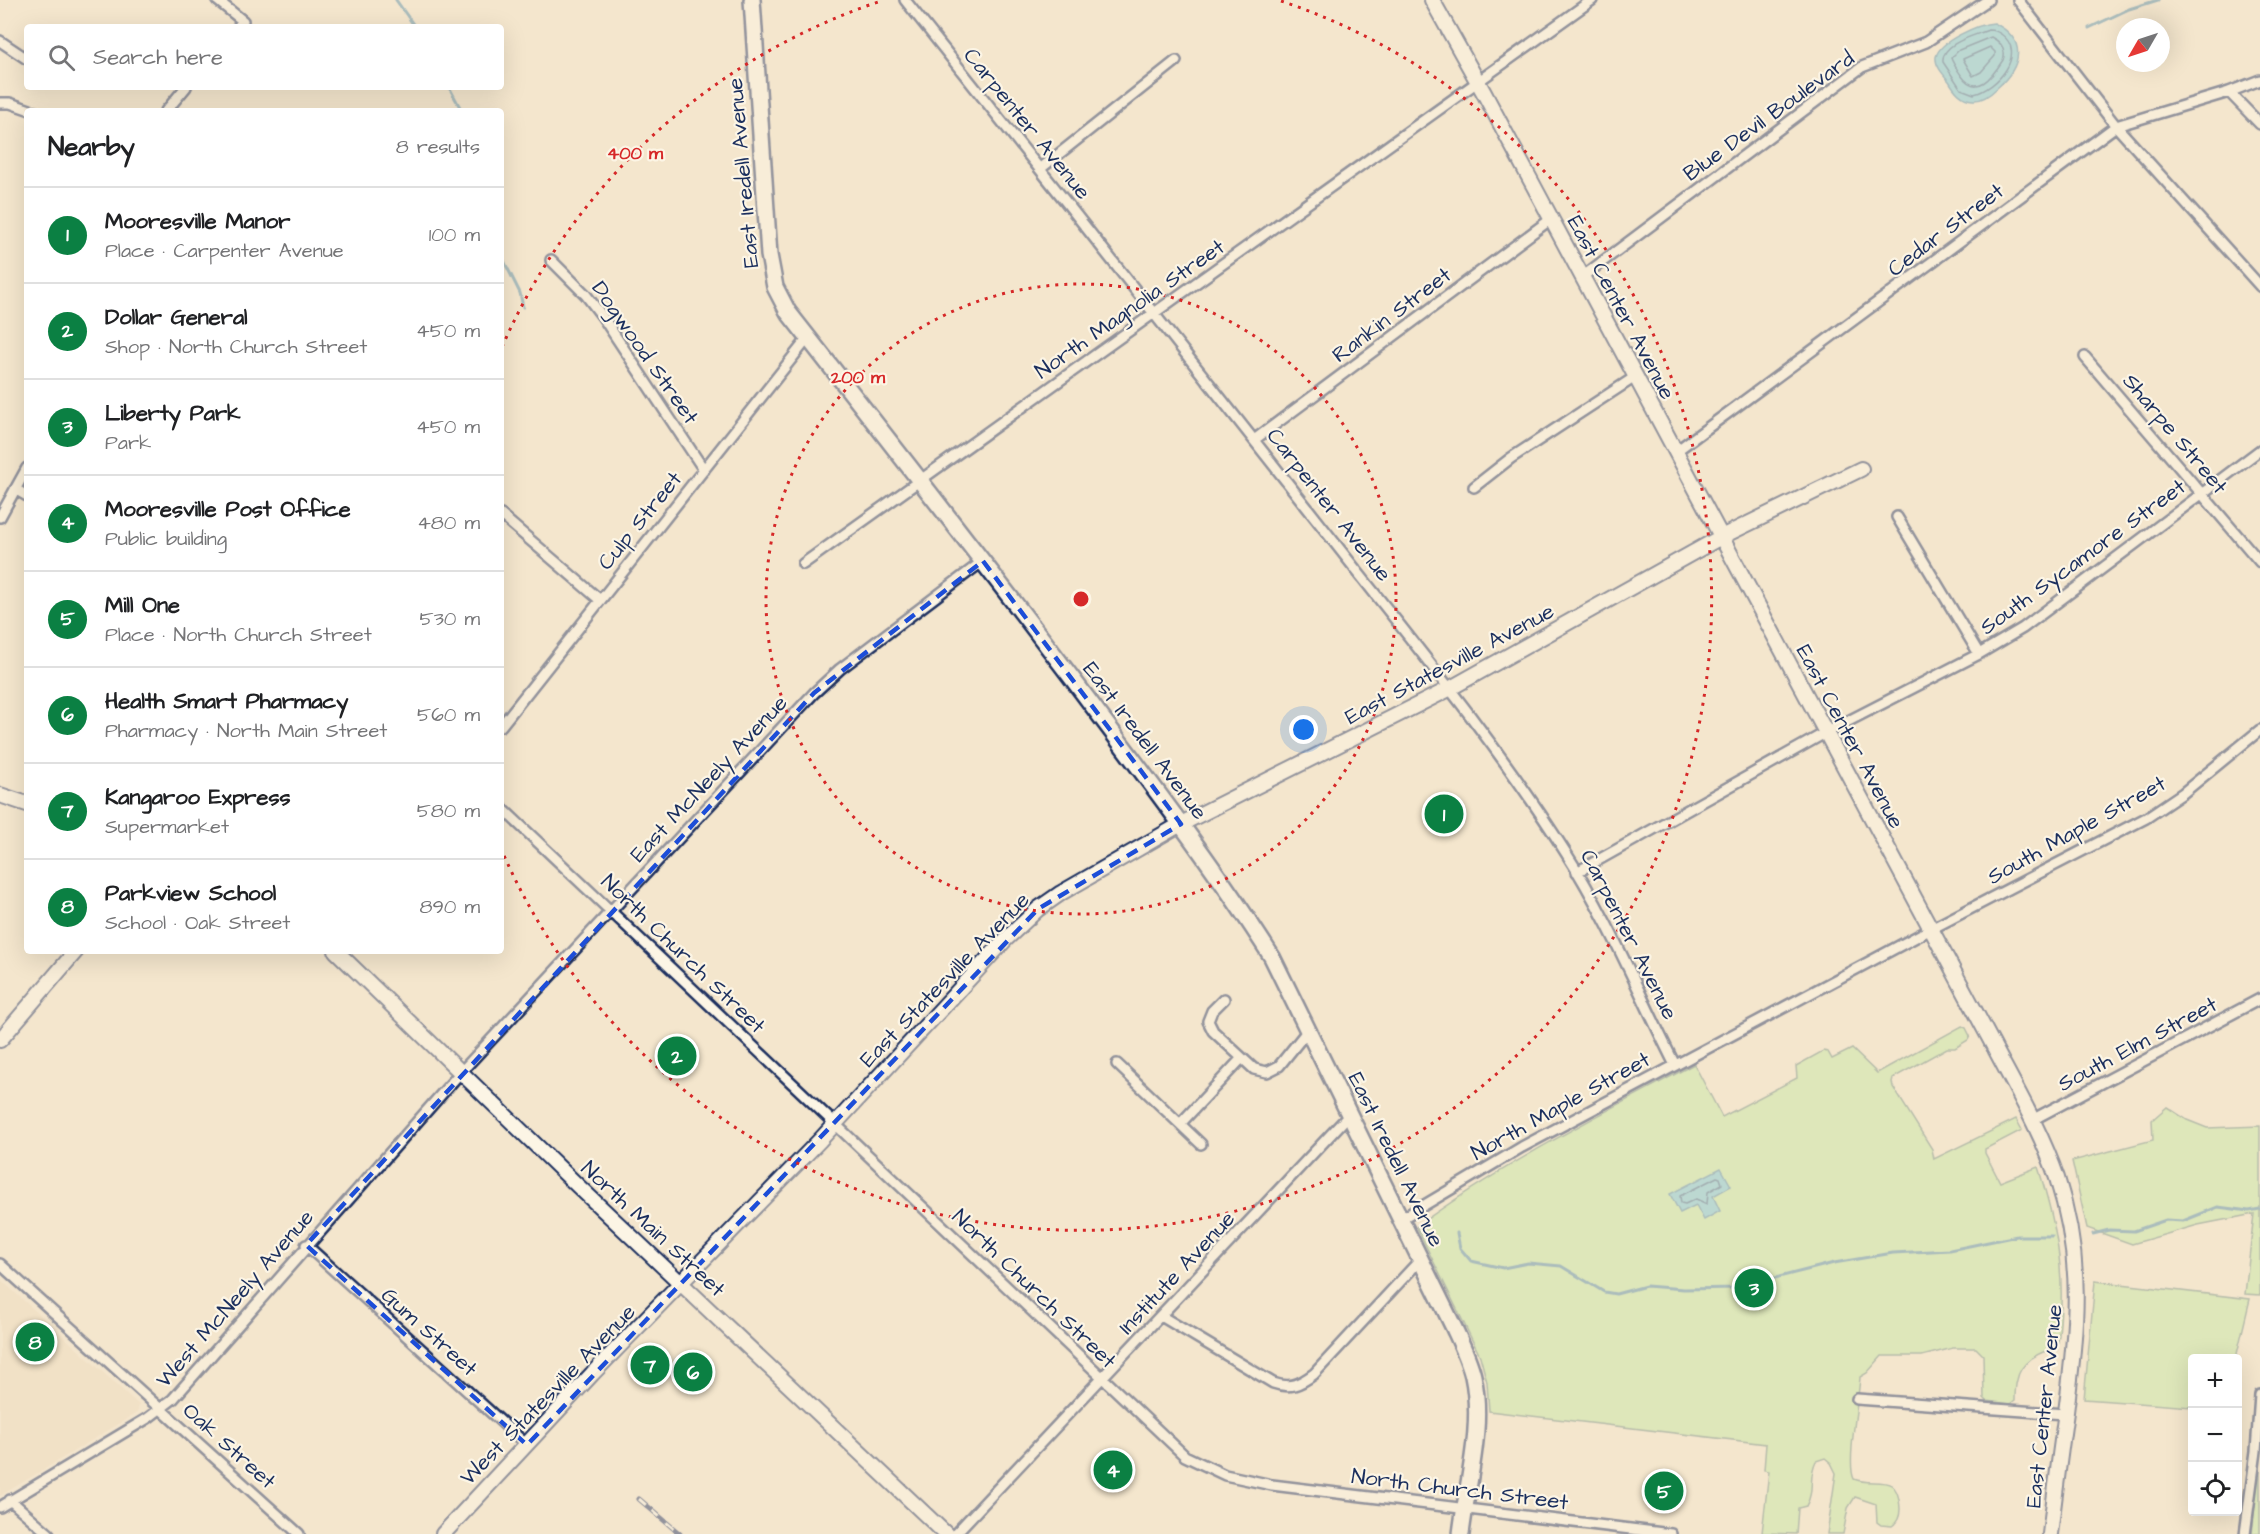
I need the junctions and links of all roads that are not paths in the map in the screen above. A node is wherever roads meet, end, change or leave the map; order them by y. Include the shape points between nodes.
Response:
1 (217, 0) edge
2 (752, 0) edge
3 (904, 0) edge
4 (1432, 0) edge
5 (1592, 0) edge
6 (1988, 0) edge
7 (2018, 0) edge
8 (241, 24) edge
9 (0, 41) edge
10 (24, 57) edge
11 (1176, 61) dead end
12 (2260, 80) edge
13 (1478, 83) junction
14 (184, 90) edge
15 (2229, 92) junction
16 (0, 103) edge
17 (24, 108) edge
18 (168, 108) edge
19 (2260, 124) edge
20 (2116, 126) junction
21 (1040, 169) junction
22 (1551, 219) junction
23 (551, 260) dead end
24 (1582, 277) junction
25 (2260, 286) edge
26 (1155, 314) junction
27 (808, 338) junction
28 (2085, 357) dead end
29 (1635, 377) junction
30 (1254, 440) junction
31 (2260, 450) edge
32 (1675, 452) junction
33 (1861, 469) dead end
34 (704, 470) junction
35 (24, 473) edge
36 (919, 480) junction
37 (1474, 487) dead end
38 (15, 489) junction
39 (24, 494) edge
40 (2201, 494) junction
41 (0, 517) edge
42 (1896, 517) dead end
43 (504, 518) edge
44 (1721, 537) junction
45 (983, 561) junction
46 (2260, 562) edge
47 (803, 564) dead end
48 (600, 600) junction
49 (1979, 654) junction
50 (1449, 688) junction
51 (504, 722) edge
52 (2260, 730) edge
53 (1826, 733) junction
54 (0, 795) edge
55 (24, 803) edge
56 (504, 810) edge
57 (1181, 824) junction
58 (1577, 872) junction
59 (612, 910) junction
60 (1931, 928) junction
61 (73, 954) edge
62 (340, 954) edge
63 (1224, 999) dead end
64 (2260, 999) edge
65 (1308, 1029) junction
66 (0, 1040) edge
67 (1242, 1058) junction
68 (1117, 1064) dead end
69 (1675, 1065) junction
70 (461, 1072) junction
71 (1350, 1114) junction
72 (2032, 1120) junction
73 (835, 1124) junction
74 (1180, 1124) junction
75 (1201, 1144) dead end
76 (1401, 1219) junction
77 (306, 1245) junction
78 (1421, 1259) junction
79 (0, 1264) edge
80 (682, 1283) junction
81 (1161, 1316) junction
82 (1102, 1379) junction
83 (2260, 1395) edge
84 (1857, 1399) dead end
85 (162, 1409) junction
86 (2065, 1414) junction
87 (527, 1445) junction
88 (10, 1500) junction
89 (0, 1507) edge
90 (1464, 1509) junction
91 (50, 1534) edge
92 (299, 1534) edge
93 (443, 1534) edge
94 (946, 1534) edge
95 (955, 1534) edge
96 (1461, 1534) edge
97 (1671, 1534) edge
98 (2050, 1534) edge
99 (2245, 1534) edge

1 - 8 street
2 - 27 main road, East Iredell Avenue via 769,255 775,287
3 - 21 street, Carpenter Avenue
4 - 13 street, East Center Avenue
5 - 13 street, North Magnolia Street
6 - 24 street, Blue Devil Boulevard via 1926,42 1862,67
7 - 20 street
9 - 10 street
11 - 21 street
12 - 15 street, Cedar Street
13 - 22 street, East Center Avenue
13 - 26 street, North Magnolia Street
14 - 18 street
15 - 19 street
15 - 20 street, Cedar Street
16 - 17 street
20 - 25 street
20 - 32 street, Cedar Street
21 - 26 street, Carpenter Avenue
22 - 24 street, East Center Avenue
22 - 30 street, Rankin Street
23 - 34 street, Dogwood Street via 602,316
24 - 29 street, East Center Avenue
26 - 30 street, Carpenter Avenue
26 - 36 street, North Magnolia Street
27 - 34 street, Culp Street
27 - 36 main road, East Iredell Avenue
28 - 40 street, Sharpe Street
29 - 32 street, East Center Avenue
29 - 37 street via 1511,458
30 - 50 street, Carpenter Avenue
31 - 40 street, South Sycamore Street
32 - 44 street, East Center Avenue
33 - 44 street, East Statesville Avenue
34 - 48 street, Culp Street
35 - 38 street
36 - 45 main road, East Iredell Avenue
36 - 47 street, North Magnolia Street
38 - 39 street
38 - 41 street
40 - 46 street, Sharpe Street
40 - 49 street, South Sycamore Street via 2024,628
42 - 49 street
43 - 48 street
44 - 50 street, East Statesville Avenue
44 - 53 street, East Center Avenue
45 - 57 main road, East Iredell Avenue
45 - 59 street, East McNeely Avenue via 814,693
48 - 51 street, Culp Street
49 - 53 street, South Sycamore Street
50 - 57 street, East Statesville Avenue
50 - 58 street, Carpenter Avenue via 1529,797
52 - 60 street, South Maple Street via 2146,818
53 - 58 street, South Sycamore Street
53 - 60 street, East Center Avenue
54 - 55 street
56 - 59 street, North Church Street
57 - 65 main road, East Iredell Avenue via 1272,957
57 - 73 street, East Statesville Avenue via 1038,909
58 - 69 street, Carpenter Avenue via 1599,907
59 - 70 street, East McNeely Avenue
59 - 73 street, North Church Street
60 - 69 street, North Maple Street
60 - 72 street, East Center Avenue
61 - 66 street
62 - 70 street, North Main Street
63 - 67 street via 1208,1021 1213,1031
64 - 72 street, South Elm Street
65 - 67 street via 1279,1066 1267,1072 1254,1069
65 - 71 main road, East Iredell Avenue
67 - 74 street
68 - 74 street
69 - 76 street, North Maple Street via 1512,1152
70 - 77 street, West McNeely Avenue
70 - 80 street, North Main Street
71 - 76 main road, East Iredell Avenue
71 - 81 street, Institute Avenue
72 - 86 street, East Center Avenue via 2057,1179 2075,1269 2075,1329
73 - 80 street, East Statesville Avenue
73 - 82 street, North Church Street
74 - 75 street
76 - 78 main road, East Iredell Avenue
77 - 85 street, West McNeely Avenue
77 - 87 street, Gum Street
78 - 81 street via 1314,1374 1298,1385 1285,1387 1273,1383
78 - 90 main road, East Iredell Avenue via 1473,1374 1476,1421
79 - 85 street, Oak Street
80 - 87 street, West Statesville Avenue
80 - 94 street, North Main Street
81 - 82 street, Institute Avenue
82 - 90 street, North Church Street via 1185,1456 1225,1475 1272,1485
82 - 95 street, Institute Avenue
83 - 99 street
84 - 86 street
85 - 88 street, West McNeely Avenue
85 - 92 street, Oak Street
86 - 98 street, East Center Avenue
87 - 93 street, West Statesville Avenue
88 - 89 street, West McNeely Avenue
88 - 91 street
90 - 96 main road, East Iredell Avenue
90 - 97 street, North Church Street

